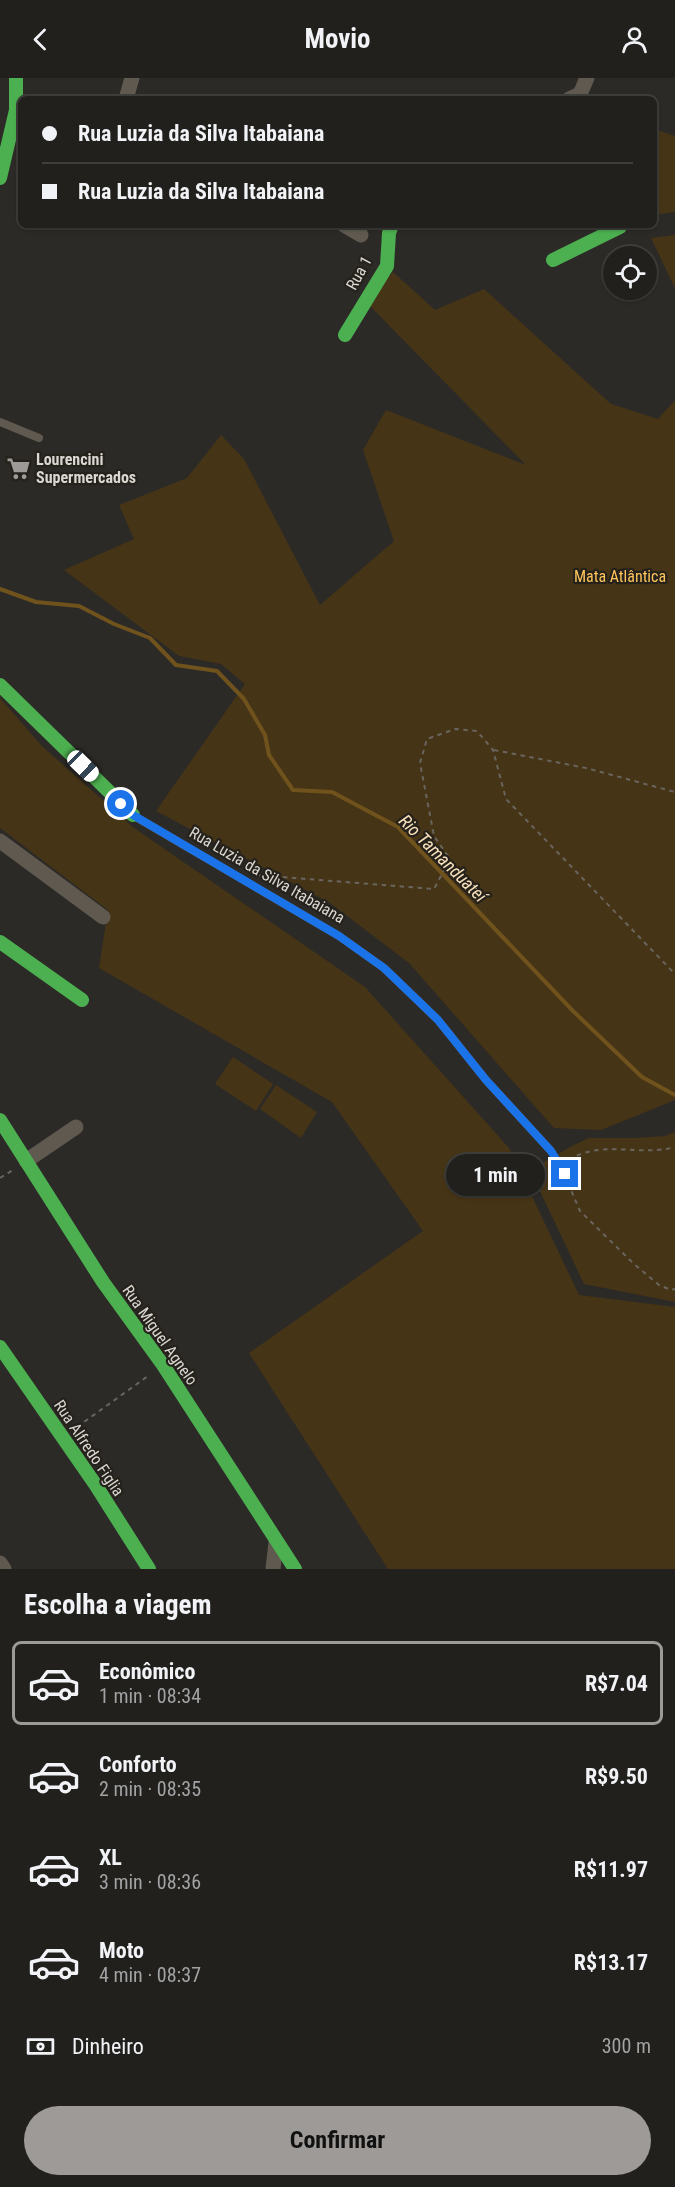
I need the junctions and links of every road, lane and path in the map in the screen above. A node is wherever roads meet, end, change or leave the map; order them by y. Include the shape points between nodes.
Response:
1 (16, 78) edge
2 (132, 78) edge
3 (587, 78) edge
4 (127, 96) edge
5 (576, 96) edge
6 (18, 115) edge
7 (0, 178) edge
8 (349, 228) edge
9 (390, 228) edge
10 (614, 228) edge
11 (594, 231) edge
12 (361, 235) dead end
13 (553, 260) dead end
14 (345, 335) dead end
15 (0, 422) edge
16 (39, 438) dead end
17 (0, 685) edge
18 (493, 750) junction
19 (675, 792) edge
20 (133, 815) joint
21 (0, 841) edge
22 (233, 873) junction
23 (103, 917) dead end
24 (0, 942) edge
25 (675, 974) edge
26 (82, 1000) dead end
27 (0, 1120) edge
28 (76, 1127) dead end
29 (675, 1147) edge
30 (26, 1161) junction
31 (565, 1174) junction
32 (675, 1289) edge
33 (0, 1347) edge
34 (163, 1365) junction
35 (63, 1438) junction
36 (276, 1542) junction
37 (0, 1563) edge
38 (4, 1569) edge
39 (149, 1569) edge
40 (273, 1569) edge
41 (295, 1569) edge

1 - 6 street
2 - 4 street
3 - 5 street
6 - 7 street
8 - 12 street
9 - 14 street, Rua 1 via 387,266
10 - 11 street
11 - 13 street
15 - 16 lane
17 - 20 street, Rua Luzia da Silva Itabaiana
18 - 19 path via 586,768
18 - 22 path via 477,731 456,729 427,739 420,763 432,826 434,836 450,859 434,889
18 - 25 path via 506,799
20 - 22 lane, Rua Luzia da Silva Itabaiana
21 - 23 street
22 - 31 lane, Rua Luzia da Silva Itabaiana via 339,936 384,968 438,1020 551,1151
24 - 26 street
27 - 30 street, Rua Miguel Agnelo
28 - 30 street
29 - 31 path via 592,1150 569,1160
30 - 34 street, Rua Miguel Agnelo via 103,1282
31 - 32 path via 580,1211 647,1276
33 - 35 street, Rua Alfredo Figlia
34 - 35 path
34 - 36 street, Rua Miguel Agnelo
35 - 39 street, Rua Alfredo Figlia
36 - 40 street
36 - 41 street, Rua Miguel Agnelo
37 - 38 street

